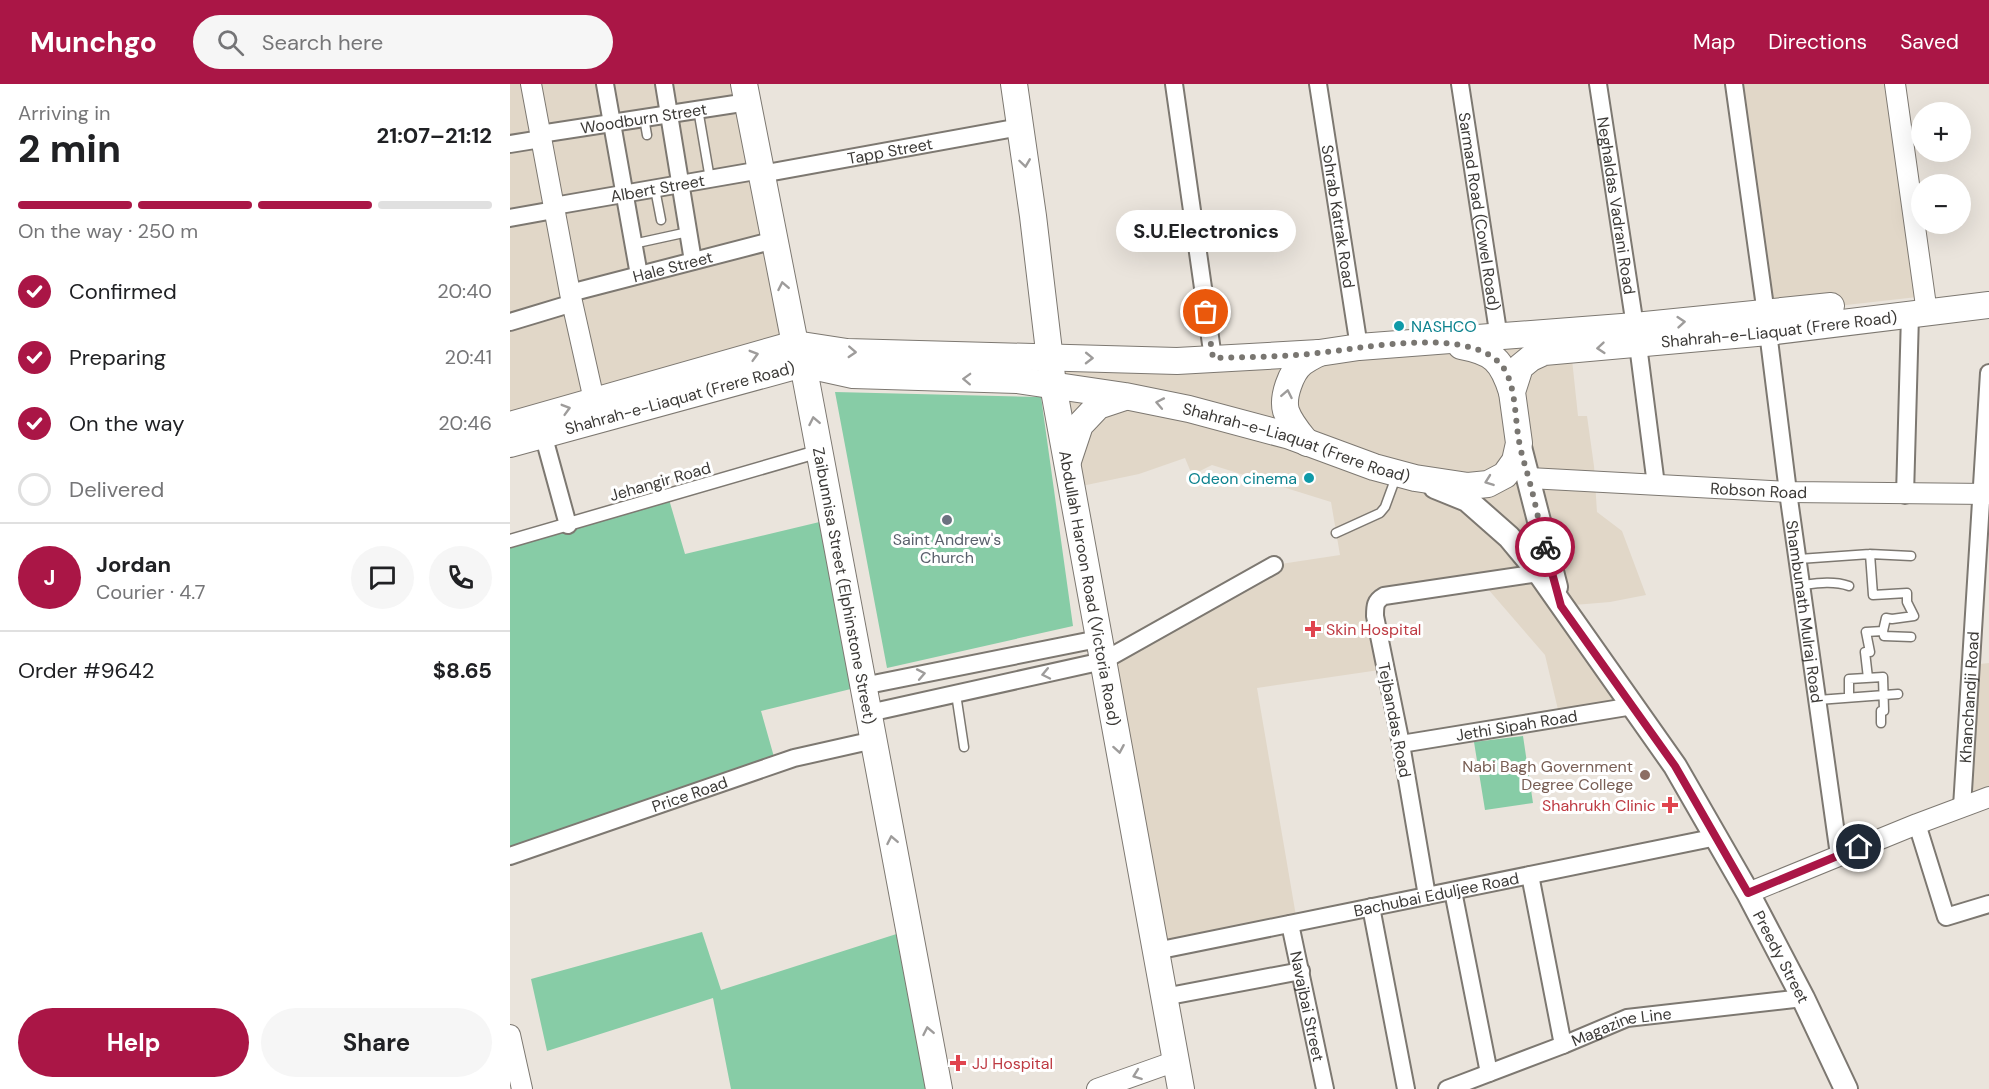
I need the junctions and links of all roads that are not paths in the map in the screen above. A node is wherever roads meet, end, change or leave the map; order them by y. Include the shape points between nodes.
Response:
1 (531, 84) edge
2 (604, 84) edge
3 (664, 84) edge
4 (1014, 84) edge
5 (1174, 84) edge
6 (1318, 84) edge
7 (1460, 84) edge
8 (1598, 84) edge
9 (1734, 84) edge
10 (1895, 84) edge
11 (746, 93) edge
12 (698, 109) junction
13 (668, 114) junction
14 (644, 118) junction
15 (611, 123) junction
16 (1020, 127) junction
17 (647, 135) dead end
18 (541, 136) junction
19 (510, 144) edge
20 (761, 172) junction
21 (710, 179) junction
22 (680, 184) junction
23 (655, 189) junction
24 (624, 194) junction
25 (555, 212) junction
26 (510, 218) edge
27 (661, 220) dead end
28 (688, 232) junction
29 (775, 240) junction
30 (633, 244) junction
31 (693, 261) junction
32 (639, 275) junction
33 (1989, 289) edge
34 (572, 298) junction
35 (1989, 305) edge
36 (1921, 308) junction
37 (510, 322) edge
38 (1767, 323) junction
39 (1637, 335) junction
40 (1499, 338) junction
41 (1406, 343) junction
42 (1359, 347) junction
43 (1319, 353) junction
44 (799, 354) junction
45 (1049, 357) junction
46 (1213, 358) junction
47 (1989, 373) edge
48 (1053, 385) junction
49 (1512, 392) junction
50 (1125, 396) junction
51 (594, 400) junction
52 (510, 425) edge
53 (543, 434) junction
54 (1307, 443) junction
55 (1519, 443) junction
56 (510, 444) edge
57 (820, 451) junction
58 (1068, 462) junction
59 (1406, 476) junction
60 (1529, 478) junction
61 (1656, 485) junction
62 (1788, 492) junction
63 (1905, 495) junction
64 (1986, 495) edge
65 (568, 525) junction
66 (1336, 533) dead end
67 (510, 541) edge
68 (1870, 554) junction
69 (1911, 556) dead end
70 (1799, 559) junction
71 (1274, 565) dead end
72 (1539, 573) junction
73 (1803, 585) junction
74 (1850, 586) dead end
75 (1561, 606) junction
76 (1883, 631) junction
77 (1911, 637) dead end
78 (1100, 650) junction
79 (1868, 678) junction
80 (863, 686) junction
81 (956, 694) junction
82 (1883, 694) junction
83 (1898, 694) dead end
84 (1849, 697) junction
85 (1818, 700) junction
86 (1633, 706) junction
87 (869, 713) junction
88 (1881, 723) dead end
89 (874, 741) junction
90 (1401, 744) junction
91 (964, 747) dead end
92 (1989, 797) edge
93 (1962, 807) junction
94 (1917, 824) junction
95 (1717, 837) junction
96 (1839, 855) junction
97 (510, 856) edge
98 (1530, 875) junction
99 (1453, 891) junction
100 (1748, 893) junction
101 (1427, 896) junction
102 (1989, 904) edge
103 (1371, 907) junction
104 (1290, 924) junction
105 (1156, 951) junction
106 (1300, 971) junction
107 (1164, 997) junction
108 (1803, 998) junction
109 (510, 1035) edge
110 (1563, 1046) junction
111 (1176, 1061) junction
112 (1489, 1073) junction
113 (522, 1089) edge
114 (939, 1089) edge
115 (1097, 1089) edge
116 (1181, 1089) edge
117 (1325, 1089) edge
118 (1406, 1089) edge
119 (1447, 1089) edge
120 (1846, 1089) edge

1 - 18 street
2 - 15 street
3 - 13 street
4 - 16 main road, Abdullah Haroon Road (Victoria Road)
5 - 46 street
6 - 42 street, Sohrab Katrak Road
7 - 40 street, Sarmad Road (Cowel Road)
8 - 39 street, Neghaldas Vadrani Road
9 - 38 street, Shambunath Mulraj Road
10 - 36 street
11 - 12 street, Woodburn Street
11 - 20 main road, Zaibunnisa Street (Elphinstone Street)
12 - 13 street, Woodburn Street
12 - 21 lane
13 - 14 street, Woodburn Street
13 - 22 street
14 - 15 street, Woodburn Street
14 - 17 lane
15 - 18 street, Woodburn Street
15 - 24 street
16 - 20 street, Tapp Street
16 -> 45 main road, Abdullah Haroon Road (Victoria Road)
18 - 19 street, Woodburn Street
18 - 25 street
20 - 21 street, Albert Street
20 - 29 main road, Zaibunnisa Street (Elphinstone Street)
21 - 22 street, Albert Street
22 - 23 street, Albert Street
22 - 28 street
23 - 24 street, Albert Street
23 - 27 lane
24 - 25 street, Albert Street
24 - 30 street
25 - 26 street, Albert Street
25 - 34 street
28 - 30 lane
28 - 31 street
29 - 31 street, Hale Street
44 -> 29 main road, Zaibunnisa Street (Elphinstone Street)
30 - 32 street
31 - 32 street, Hale Street
32 - 34 street, Hale Street
33 - 36 main road, Shahrah-e-Liaquat (Frere Road)
34 - 37 street, Hale Street
34 - 51 street
35 - 36 main road, Shahrah-e-Liaquat (Frere Road)
36 - 38 main road, Shahrah-e-Liaquat (Frere Road)
36 - 63 street
38 - 39 main road, Shahrah-e-Liaquat (Frere Road)
38 - 62 street, Shambunath Mulraj Road
39 - 40 main road, Shahrah-e-Liaquat (Frere Road)
39 -> 49 main road, Shahrah-e-Liaquat (Frere Road) via 1544,352 1520,367
39 - 61 street, Neghaldas Vadrani Road
40 - 41 main road, Shahrah-e-Liaquat (Frere Road)
41 - 42 main road, Shahrah-e-Liaquat (Frere Road)
41 - 49 main road via 1480,350 1496,358
42 - 43 main road, Shahrah-e-Liaquat (Frere Road)
43 - 46 main road, Shahrah-e-Liaquat (Frere Road)
54 -> 43 main road via 1285,409 1287,392 1294,371
44 -> 45 main road, Shahrah-e-Liaquat (Frere Road)
48 -> 44 main road, Shahrah-e-Liaquat (Frere Road) via 1017,380 853,375
51 -> 44 main road, Shahrah-e-Liaquat (Frere Road)
44 - 53 main road, Shahrah-e-Liaquat (Frere Road)
57 -> 44 main road, Zaibunnisa Street (Elphinstone Street)
45 -> 46 main road, Shahrah-e-Liaquat (Frere Road) via 1177,361
45 - 48 main road, Abdullah Haroon Road (Victoria Road)
47 - 64 street, Khanchandji Road
48 - 50 main road, Shahrah-e-Liaquat (Frere Road)
48 - 58 main road, Abdullah Haroon Road (Victoria Road)
49 - 55 main road, Shahrah-e-Liaquat (Frere Road)
54 -> 50 main road, Shahrah-e-Liaquat (Frere Road) via 1189,409
50 - 58 main road via 1098,406 1080,425
52 -> 51 main road, Shahrah-e-Liaquat (Frere Road)
53 - 56 main road, Shahrah-e-Liaquat (Frere Road)
53 - 65 street
54 - 59 main road, Shahrah-e-Liaquat (Frere Road)
55 -> 59 main road, Shahrah-e-Liaquat (Frere Road) via 1515,461 1505,475 1488,484 1468,486
55 - 60 main road
57 - 65 street, Jehangir Road
57 - 80 main road, Zaibunnisa Street (Elphinstone Street)
58 - 78 main road, Abdullah Haroon Road (Victoria Road)
59 - 66 lane via 1380,513
59 - 72 main road, Preedy Street via 1467,500 1509,537
60 - 61 street, Robson Road
60 - 75 main road
61 - 62 street, Robson Road
62 - 63 street, Robson Road
62 - 70 street, Shambunath Mulraj Road
63 - 64 street, Robson Road
64 - 93 street, Khanchandji Road
65 - 67 street, Jehangir Road
68 - 69 lane
68 - 70 lane
68 - 76 lane via 1872,595 1907,593 1914,616 1887,618
70 - 73 street, Shambunath Mulraj Road
71 - 78 street
72 - 75 main road, Preedy Street
72 - 90 street, Tejbandas Road via 1378,599 1375,616
73 - 74 lane via 1830,582
73 - 85 street, Shambunath Mulraj Road
75 - 86 main road, Preedy Street
76 - 77 lane via 1884,636
76 - 79 lane via 1866,632 1870,652 1865,652
80 -> 78 street
78 -> 81 street
78 -> 105 main road, Abdullah Haroon Road (Victoria Road)
79 - 82 lane via 1883,677
79 - 84 lane via 1849,679
80 - 87 main road, Zaibunnisa Street (Elphinstone Street)
81 - 87 street
81 - 91 lane
82 - 83 lane
82 - 84 lane
82 - 88 lane
84 - 85 lane
85 - 96 street, Shambunath Mulraj Road
86 - 90 street, Jethi Sipah Road
86 - 95 main road, Preedy Street
87 - 89 main road, Zaibunnisa Street (Elphinstone Street)
89 - 97 street, Price Road via 794,758
114 -> 89 main road, Zaibunnisa Street (Elphinstone Street)
90 - 101 street, Tejbandas Road
92 - 93 street
93 - 94 street
94 - 96 street
94 - 102 street via 1946,917
95 - 98 street, Bachubai Eduljee Road
95 - 100 main road, Preedy Street
96 - 100 street
98 - 99 street, Bachubai Eduljee Road
98 - 110 street
99 - 101 street, Bachubai Eduljee Road
99 - 112 street
100 - 108 main road, Preedy Street
101 - 103 street, Bachubai Eduljee Road
103 - 104 street, Bachubai Eduljee Road
103 - 118 street
104 - 105 street, Bachubai Eduljee Road
104 - 106 street, Navajbai Street
105 - 107 main road, Abdullah Haroon Road (Victoria Road)
106 - 107 street
106 - 117 street, Navajbai Street
107 - 111 main road, Abdullah Haroon Road (Victoria Road)
108 - 110 street, Magazine Line via 1627,1018
108 - 120 main road, Preedy Street
109 - 113 street
110 - 112 street, Magazine Line
111 -> 115 street
111 - 116 main road, Abdullah Haroon Road (Victoria Road)
112 - 119 street, Magazine Line

